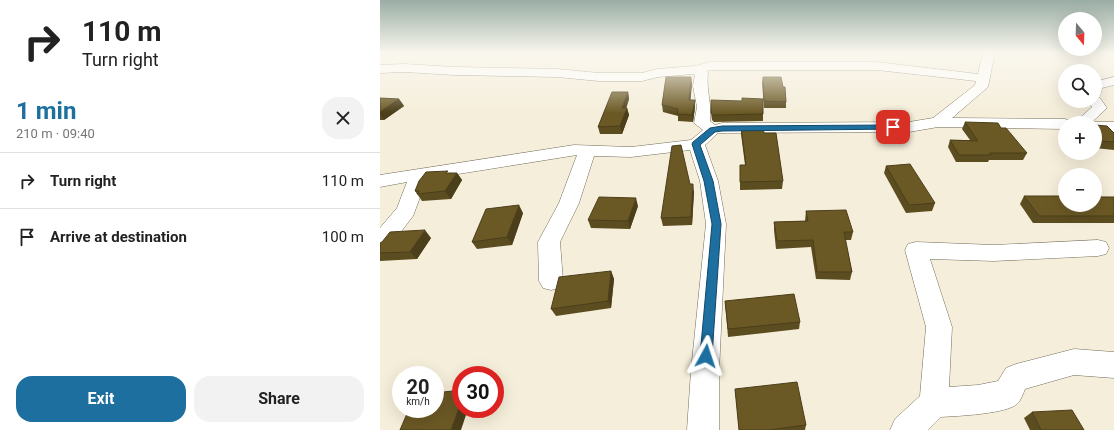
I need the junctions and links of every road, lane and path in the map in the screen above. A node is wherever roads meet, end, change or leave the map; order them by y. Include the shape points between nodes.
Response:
1 (558, 73) edge
2 (657, 73) edge
3 (702, 73) edge
4 (939, 73) edge
5 (983, 73) edge
6 (982, 78) junction
7 (1114, 81) edge
8 (1102, 84) edge
9 (1100, 108) edge
10 (1090, 116) edge
11 (938, 122) junction
12 (1058, 124) edge
13 (1102, 126) edge
14 (1114, 127) edge
15 (704, 137) junction
16 (587, 151) junction
17 (419, 175) junction
18 (380, 181) edge
19 (380, 243) edge
20 (1098, 248) dead end
21 (552, 282) dead end
22 (1114, 365) edge
23 (934, 402) junction
24 (703, 430) edge
25 (906, 430) edge

1 - 2 street via 599,77 642,77
3 - 15 street via 700,86 704,107
4 - 6 street
5 - 6 street
6 - 11 street via 980,87
7 - 8 street
9 - 10 street
11 - 12 street
11 - 15 street via 909,127 722,128
13 - 14 street
15 - 16 street via 631,152
15 - 24 street via 708,181 716,224
16 - 17 street via 574,150
16 - 21 street via 569,203 549,242
17 - 18 street
17 - 19 street via 406,211
20 - 23 street via 994,252 916,250 939,327
22 - 23 street via 1074,362 1016,378 1006,394 978,400
23 - 25 street

